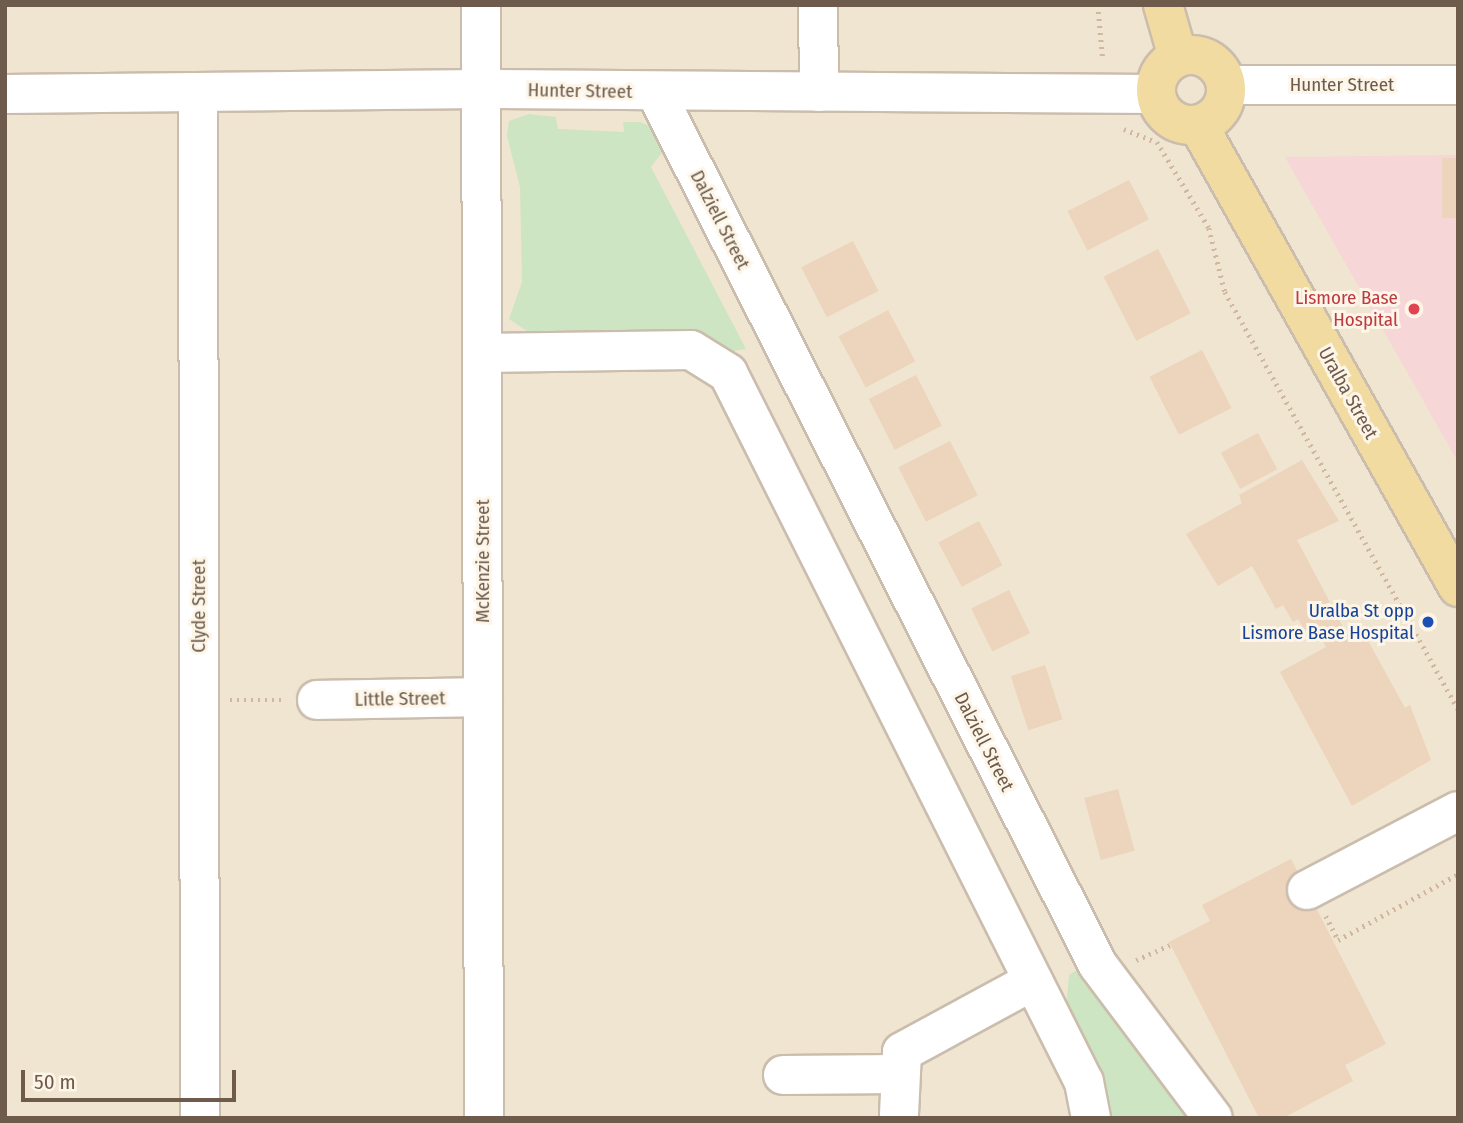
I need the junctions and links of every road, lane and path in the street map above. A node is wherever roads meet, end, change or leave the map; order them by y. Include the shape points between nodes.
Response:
1 (481, 5) edge
2 (818, 5) edge
3 (1098, 5) edge
4 (1163, 5) edge
5 (1178, 57) junction
6 (1104, 70) dead end
7 (1226, 85) junction
8 (1458, 85) edge
9 (481, 89) junction
10 (819, 92) junction
11 (656, 93) junction
12 (5, 94) edge
13 (198, 94) junction
14 (1156, 94) junction
15 (1118, 124) dead end
16 (1198, 125) junction
17 (784, 348) junction
18 (482, 354) junction
19 (728, 373) junction
20 (1458, 587) edge
21 (483, 697) junction
22 (199, 700) junction
23 (317, 700) joint
24 (1458, 709) edge
25 (1458, 811) edge
26 (1458, 874) edge
27 (1315, 901) joint
28 (1170, 945) dead end
29 (1128, 964) dead end
30 (1033, 981) junction
31 (899, 1074) junction
32 (783, 1075) dead end
33 (899, 1114) dead end
34 (200, 1118) edge
35 (484, 1118) edge
36 (1091, 1118) edge
37 (1213, 1118) edge

1 - 9 street, McKenzie Street
2 - 10 street
3 - 6 path
4 - 5 main road
5 - 7 main road via 1209,60
5 - 14 main road via 1161,72
7 - 8 street, Hunter Street
7 - 16 main road via 1223,106
9 - 11 street, Hunter Street
9 - 13 street, Hunter Street
9 - 18 street, McKenzie Street
10 - 11 street, Hunter Street
10 - 14 street, Hunter Street
11 - 17 street, Dalziell Street
12 - 13 street, Hunter Street
13 - 22 street, Clyde Street
14 - 16 main road via 1175,122
15 - 24 path via 1157,142 1209,228 1225,292
16 - 20 main road, Uralba Street
17 - 19 street
17 - 37 street, Dalziell Street via 1098,965
18 - 19 street via 691,350
18 - 21 street, McKenzie Street
19 - 30 street
21 - 23 street, Little Street
21 - 35 street, McKenzie Street
22 - 23 path
22 - 34 street, Clyde Street
25 - 27 street
26 - 27 path via 1338,940
28 - 29 path
30 - 31 street via 911,1044 902,1052
30 - 36 street via 1084,1082
31 - 32 street
31 - 33 street

